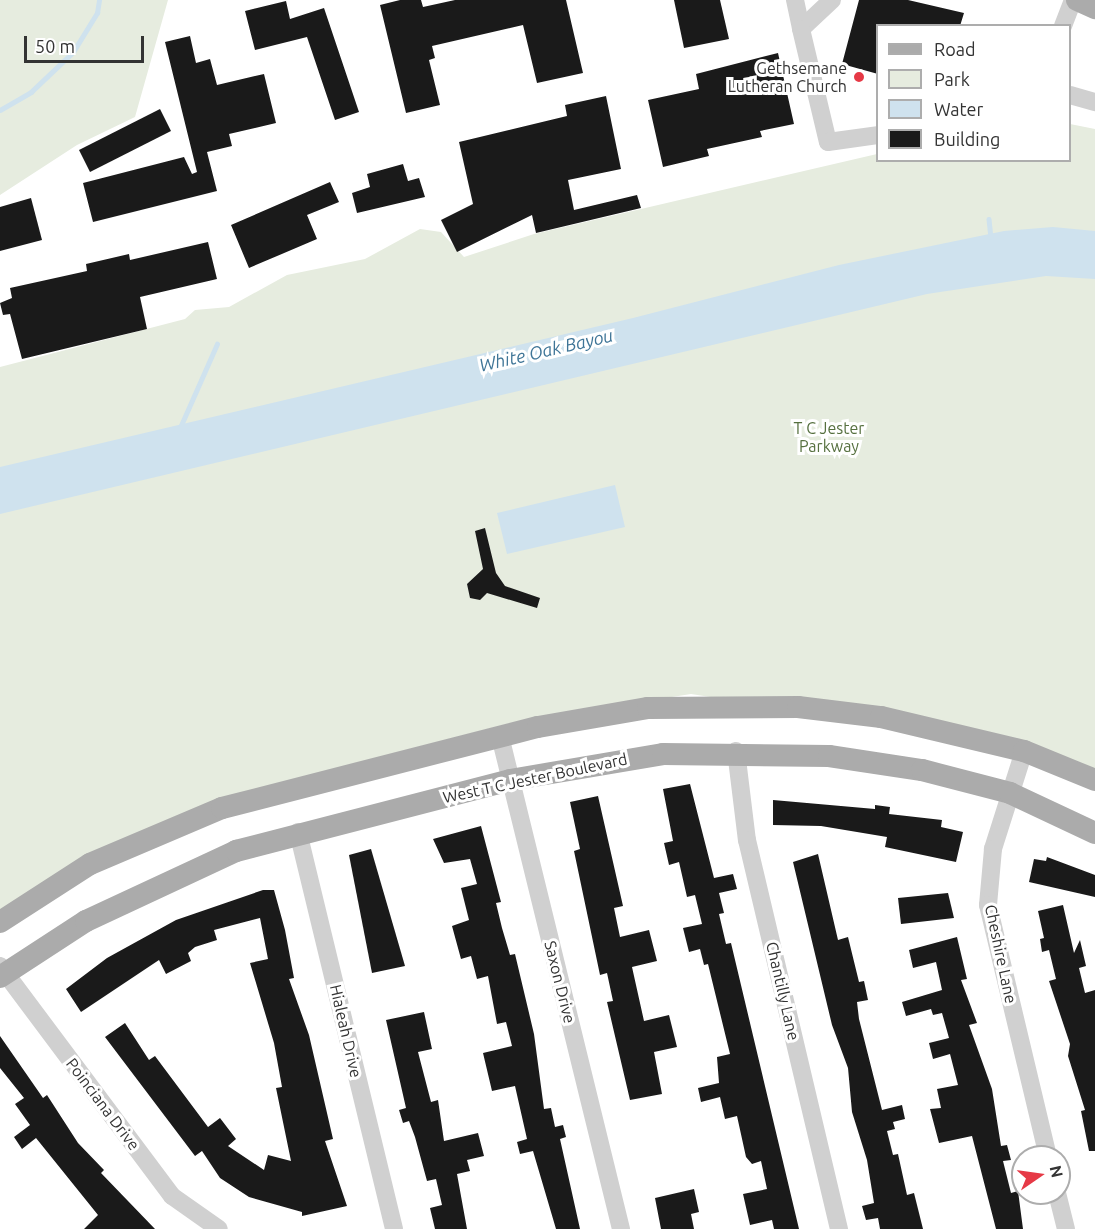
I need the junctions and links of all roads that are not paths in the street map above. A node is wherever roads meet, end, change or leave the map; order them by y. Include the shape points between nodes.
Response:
1 (795, 0) edge
2 (832, 0) edge
3 (1075, 0) edge
4 (1095, 8) edge
5 (1064, 24) edge
6 (801, 29) junction
7 (1071, 95) edge
8 (1095, 102) edge
9 (876, 135) edge
10 (500, 736) junction
11 (736, 751) junction
12 (1024, 751) junction
13 (510, 780) junction
14 (1095, 780) edge
15 (1010, 793) junction
16 (298, 832) junction
17 (1095, 832) edge
18 (0, 922) edge
19 (2, 972) edge
20 (1045, 1145) edge
21 (1060, 1205) edge
22 (219, 1229) edge
23 (394, 1229) edge
24 (621, 1229) edge
25 (839, 1229) edge
26 (1066, 1229) edge

1 - 6 street
2 - 6 street
3 - 4 main road
3 - 5 street
6 - 9 street via 828,142
7 - 8 street
10 - 12 main road via 648,708 798,707 954,731
10 - 13 street, Saxon Drive
10 - 18 main road via 297,785 163,830 90,864
11 - 13 main road, West T C Jester Boulevard via 651,755
11 - 15 main road, West T C Jester Boulevard via 829,756 922,770
11 - 25 street, Chantilly Lane via 747,840
12 - 14 main road
12 - 15 street, Cheshire Lane
13 - 16 main road, West T C Jester Boulevard
13 - 24 street, Saxon Drive
15 - 17 main road, West T C Jester Boulevard
15 - 20 street, Cheshire Lane via 993,849 988,905
16 - 19 main road, West T C Jester Boulevard via 236,851 157,884
16 - 23 street, Hialeah Drive
19 - 22 street, Poinciana Drive via 172,1196
21 - 26 street

